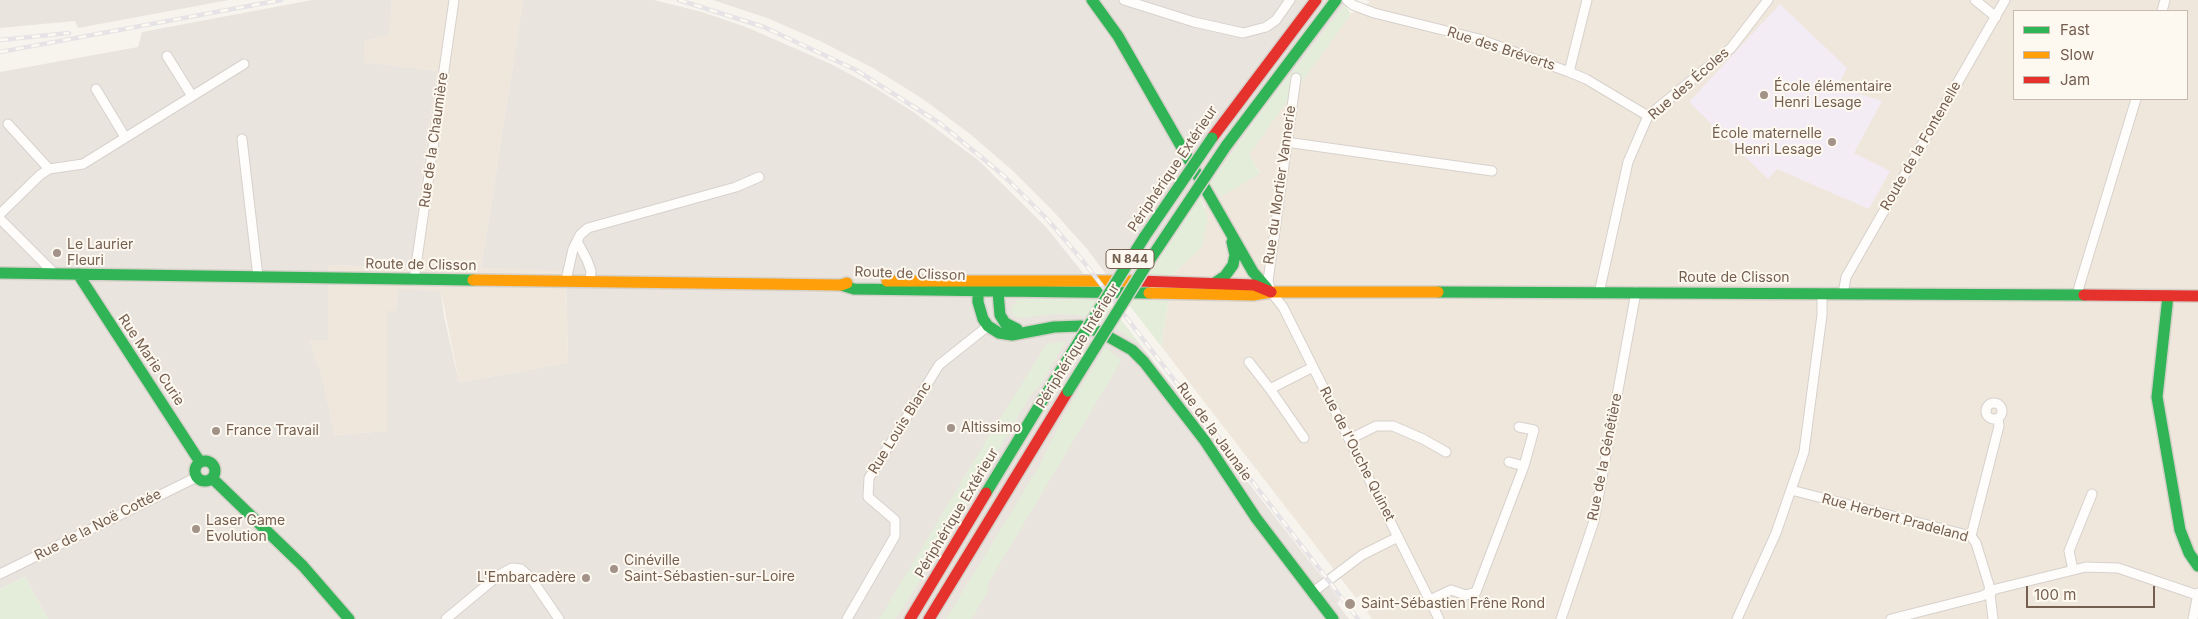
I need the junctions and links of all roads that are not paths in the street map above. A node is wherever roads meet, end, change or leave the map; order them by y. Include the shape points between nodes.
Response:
1 (454, 0) edge
2 (1124, 0) edge
3 (1290, 0) edge
4 (1336, 0) edge
5 (1347, 0) edge
6 (1586, 0) edge
7 (1768, 0) edge
8 (1975, 0) edge
9 (2005, 0) edge
10 (1095, 1) edge
11 (1315, 1) edge
12 (1996, 17) junction
13 (167, 56) dead end
14 (244, 64) dead end
15 (1569, 72) junction
16 (1296, 78) dead end
17 (96, 89) dead end
18 (192, 96) junction
19 (2136, 100) edge
20 (1648, 116) junction
21 (8, 124) dead end
22 (125, 137) junction
23 (242, 139) dead end
24 (1286, 142) junction
25 (49, 169) junction
26 (1492, 171) dead end
27 (759, 177) dead end
28 (0, 214) edge
29 (0, 219) edge
30 (1228, 228) junction
31 (577, 241) junction
32 (0, 273) edge
33 (55, 274) junction
34 (78, 274) junction
35 (258, 277) junction
36 (414, 280) junction
37 (566, 280) junction
38 (590, 280) junction
39 (1079, 281) junction
40 (1212, 285) junction
41 (977, 287) junction
42 (994, 290) junction
43 (1271, 292) junction
44 (1636, 292) junction
45 (1599, 293) junction
46 (1822, 293) junction
47 (1842, 294) junction
48 (2078, 295) junction
49 (2168, 296) junction
50 (2198, 296) edge
51 (988, 326) junction
52 (1017, 329) junction
53 (1031, 332) junction
54 (1249, 362) dead end
55 (1313, 367) junction
56 (1270, 388) junction
57 (1998, 418) dead end
58 (1519, 427) dead end
59 (1304, 438) dead end
60 (1350, 438) junction
61 (1446, 452) dead end
62 (200, 462) junction
63 (1509, 462) dead end
64 (1524, 466) junction
65 (197, 477) junction
66 (212, 478) junction
67 (1791, 490) junction
68 (2092, 494) dead end
69 (1972, 536) junction
70 (1398, 537) junction
71 (2198, 566) edge
72 (2073, 570) junction
73 (0, 574) edge
74 (1313, 592) junction
75 (1990, 592) junction
76 (2198, 594) edge
77 (1430, 600) junction
78 (349, 619) edge
79 (446, 619) edge
80 (559, 619) edge
81 (846, 619) edge
82 (910, 619) edge
83 (929, 619) edge
84 (1333, 619) edge
85 (1439, 619) edge
86 (1561, 619) edge
87 (1737, 619) edge
88 (1892, 619) edge
89 (1993, 619) edge
90 (2193, 619) edge

1 - 36 street, Rue de la Chaumière
2 - 3 street via 1242,33 1266,27 1276,20
4 - 83 main road, Périphérique Intérieur / N 844, bridge via 1226,146 1147,264
5 - 15 street, Rue des Bréverts via 1374,12 1479,39
6 - 15 street
7 - 20 street, Rue des Écoles via 1731,48
8 - 12 street
9 - 12 street, Route de la Fontenelle
10 - 30 main road
11 - 82 main road, Périphérique Extérieur / N 844, bridge via 1212,138 1145,236
12 - 47 street, Route de la Fontenelle via 1846,277
13 - 18 street
14 - 18 street
15 - 20 street, Rue des Bréverts
16 - 24 street, Rue du Mortier Vannerie
17 - 22 street
18 - 22 street
19 - 48 street
20 - 45 street, Rue des Écoles via 1628,162
21 - 25 street
22 - 25 street via 83,164
23 - 35 street
24 - 26 street
24 - 43 street, Rue du Mortier Vannerie via 1267,275
25 - 28 street
27 - 31 street via 736,188 594,225
29 - 33 street
30 - 40 main road via 1235,249 1234,265
30 - 43 main road via 1258,278
31 - 37 street
31 - 38 street via 591,271
32 - 33 main road, Route de Clisson
33 - 34 main road, Route de Clisson
34 - 35 main road, Route de Clisson
34 - 62 main road, Rue Marie Curie
35 - 36 main road, Route de Clisson
36 - 37 main road, Route de Clisson
37 - 38 main road, Route de Clisson
38 - 41 main road, Route de Clisson via 841,285 854,289
39 - 40 main road, Route de Clisson
39 - 41 main road, Route de Clisson
39 - 42 main road, Route de Clisson via 1072,286
40 - 43 main road, Route de Clisson via 1254,285
41 - 42 main road, Route de Clisson
41 - 51 main road via 981,315
42 - 43 main road, Route de Clisson via 1253,295
42 - 52 main road via 1000,315
43 - 45 main road, Route de Clisson
43 - 55 street, Rue de l'Ouche Quinet via 1283,307
44 - 45 main road, Route de Clisson
44 - 46 main road, Route de Clisson
44 - 86 street, Rue de la Génêtière via 1594,521
46 - 47 main road, Route de Clisson
46 - 67 street via 1804,452
47 - 48 main road, Route de Clisson
48 - 49 main road, Route de Clisson
49 - 50 main road, Route de Clisson
49 - 71 main road via 2157,397 2180,530
51 - 52 main road, Rue de la Jaunaie via 1000,324 1007,330
51 - 53 main road, Rue de la Jaunaie via 1003,334
51 - 81 street, Rue Louis Blanc via 939,365 869,478 868,497 895,520 895,536
52 - 53 main road, Rue de la Jaunaie
53 - 74 main road, Rue de la Jaunaie via 1070,326 1092,328 1132,350 1205,441 1256,518
54 - 56 street
55 - 56 street
55 - 60 street, Rue de l'Ouche Quinet
56 - 59 street
57 - 69 street via 2000,426
58 - 64 street via 1534,430
60 - 61 street via 1376,426 1393,426
60 - 70 street, Rue de l'Ouche Quinet
62 - 65 main road via 195,470
62 - 66 main road via 206,461 214,466
63 - 64 street
64 - 77 street via 1476,592 1466,595 1451,590
65 - 66 main road via 206,481
65 - 73 street, Rue de la Noë Cottée
66 - 78 main road via 303,566
67 - 69 street, Rue Herbert Pradeland
67 - 87 street via 1776,533
68 - 72 street via 2069,552
69 - 75 street, Rue Herbert Pradeland
70 - 74 street via 1362,555
70 - 77 street, Rue de l'Ouche Quinet
72 - 75 street
72 - 76 street via 2118,568
74 - 84 main road, Rue de la Jaunaie
75 - 88 street
75 - 89 street, Rue Herbert Pradeland
76 - 90 street
77 - 85 street, Rue de l'Ouche Quinet
79 - 80 street via 512,568 521,569 531,578

